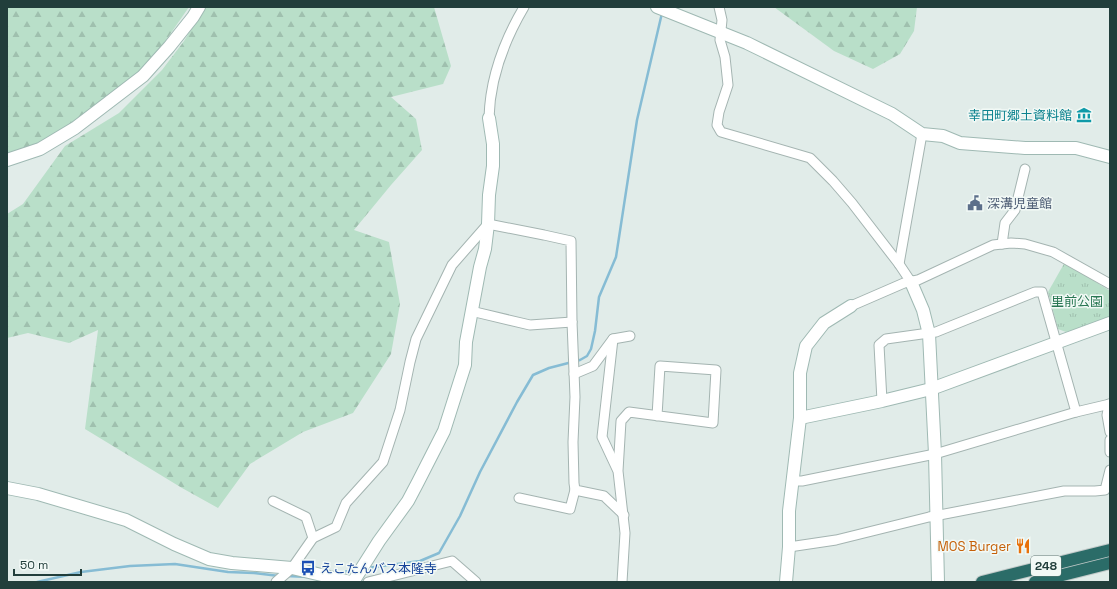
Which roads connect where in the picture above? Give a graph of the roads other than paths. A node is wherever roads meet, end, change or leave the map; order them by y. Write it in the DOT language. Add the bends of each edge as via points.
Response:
graph roads {
  1 [pos="199,7"];
  2 [pos="719,7"];
  3 [pos="522,8"];
  4 [pos="660,8"];
  5 [pos="721,31"];
  6 [pos="489,118"];
  7 [pos="922,134"];
  8 [pos="1110,157"];
  9 [pos="7,160"];
  10 [pos="1026,169"];
  11 [pos="488,224"];
  12 [pos="1002,244"];
  13 [pos="899,264"];
  14 [pos="910,282"];
  15 [pos="1110,284"];
  16 [pos="851,306"];
  17 [pos="471,311"];
  18 [pos="572,322"];
  19 [pos="1110,323"];
  20 [pos="929,334"];
  21 [pos="630,336"];
  22 [pos="613,338"];
  23 [pos="1057,342"];
  24 [pos="574,374"];
  25 [pos="931,389"];
  26 [pos="882,401"];
  27 [pos="1110,404"];
  28 [pos="1076,412"];
  29 [pos="657,416"];
  30 [pos="800,418"];
  31 [pos="1110,432"];
  32 [pos="1110,440"];
  33 [pos="1110,452"];
  34 [pos="935,454"];
  35 [pos="1110,470"];
  36 [pos="618,471"];
  37 [pos="793,481"];
  38 [pos="7,488"];
  39 [pos="575,490"];
  40 [pos="519,498"];
  41 [pos="273,501"];
  42 [pos="624,515"];
  43 [pos="936,516"];
  44 [pos="313,538"];
  45 [pos="789,548"];
  46 [pos="1110,550"];
  47 [pos="1110,563"];
  48 [pos="292,568"];
  49 [pos="354,579"];
  50 [pos="278,580"];
  51 [pos="368,582"];
  52 [pos="476,582"];
  53 [pos="622,582"];
  54 [pos="786,582"];
  55 [pos="938,582"];
  56 [pos="982,582"];
  57 [pos="1035,582"];
  1 -- 9 [label="street" via="143,76 75,128 40,149"];
  2 -- 5 [label="street"];
  3 -- 6 [label="street" via="501,52 491,88"];
  4 -- 5 [label="street"];
  5 -- 7 [label="street" via="892,114"];
  5 -- 13 [label="street" via="720,40 728,85 717,125 721,132 810,158 852,203"];
  6 -- 11 [label="street" via="493,166"];
  7 -- 8 [label="street" via="943,136 960,143 1025,148 1076,148"];
  7 -- 13 [label="street"];
  10 -- 12 [label="street" via="1015,210 1005,223"];
  11 -- 17 [label="street"];
  11 -- 18 [label="street" via="571,242"];
  11 -- 44 [label="street" via="452,265 416,339 400,410 383,462 346,504 336,527"];
  12 -- 14 [label="street" via="993,245"];
  12 -- 15 [label="street" via="1025,244 1053,252"];
  13 -- 14 [label="street"];
  14 -- 16 [label="street"];
  14 -- 20 [label="street" via="923,310"];
  16 -- 30 [label="street" via="824,323 806,346 800,373"];
  17 -- 18 [label="street" via="530,325"];
  17 -- 49 [label="street" via="465,365 444,431 408,501"];
  18 -- 24 [label="street"];
  19 -- 23 [label="street"];
  20 -- 23 [label="street" via="1035,292 1042,292"];
  20 -- 25 [label="street"];
  20 -- 26 [label="street" via="886,339 879,345"];
  21 -- 22 [label="street"];
  22 -- 24 [label="street" via="593,366"];
  22 -- 36 [label="street" via="602,437"];
  23 -- 25 [label="street"];
  23 -- 28 [label="street"];
  24 -- 39 [label="street"];
  25 -- 26 [label="street"];
  25 -- 34 [label="street"];
  26 -- 30 [label="street"];
  27 -- 28 [label="street"];
  27 -- 31 [label="street" via="1107,415"];
  28 -- 34 [label="street"];
  29 -- 29 [label="street" via="713,423 716,370 660,366"];
  29 -- 36 [label="street" via="629,412 621,421"];
  30 -- 37 [label="street"];
  32 -- 33 [label="street"];
  34 -- 37 [label="street"];
  34 -- 43 [label="street"];
  35 -- 43 [label="street" via="1105,490 1064,490"];
  36 -- 42 [label="street"];
  37 -- 45 [label="street"];
  38 -- 48 [label="street" via="38,494 126,520 210,559"];
  39 -- 40 [label="street" via="570,508"];
  39 -- 42 [label="street" via="604,496"];
  41 -- 44 [label="street" via="306,517"];
  42 -- 53 [label="street"];
  43 -- 45 [label="street" via="836,540"];
  43 -- 55 [label="street"];
  44 -- 48 [label="street"];
  45 -- 54 [label="street"];
  46 -- 56 [label="highway, 248"];
  47 -- 57 [label="highway, 248"];
  48 -- 49 [label="street"];
  48 -- 50 [label="street"];
  51 -- 52 [label="street" via="452,561"];
}
